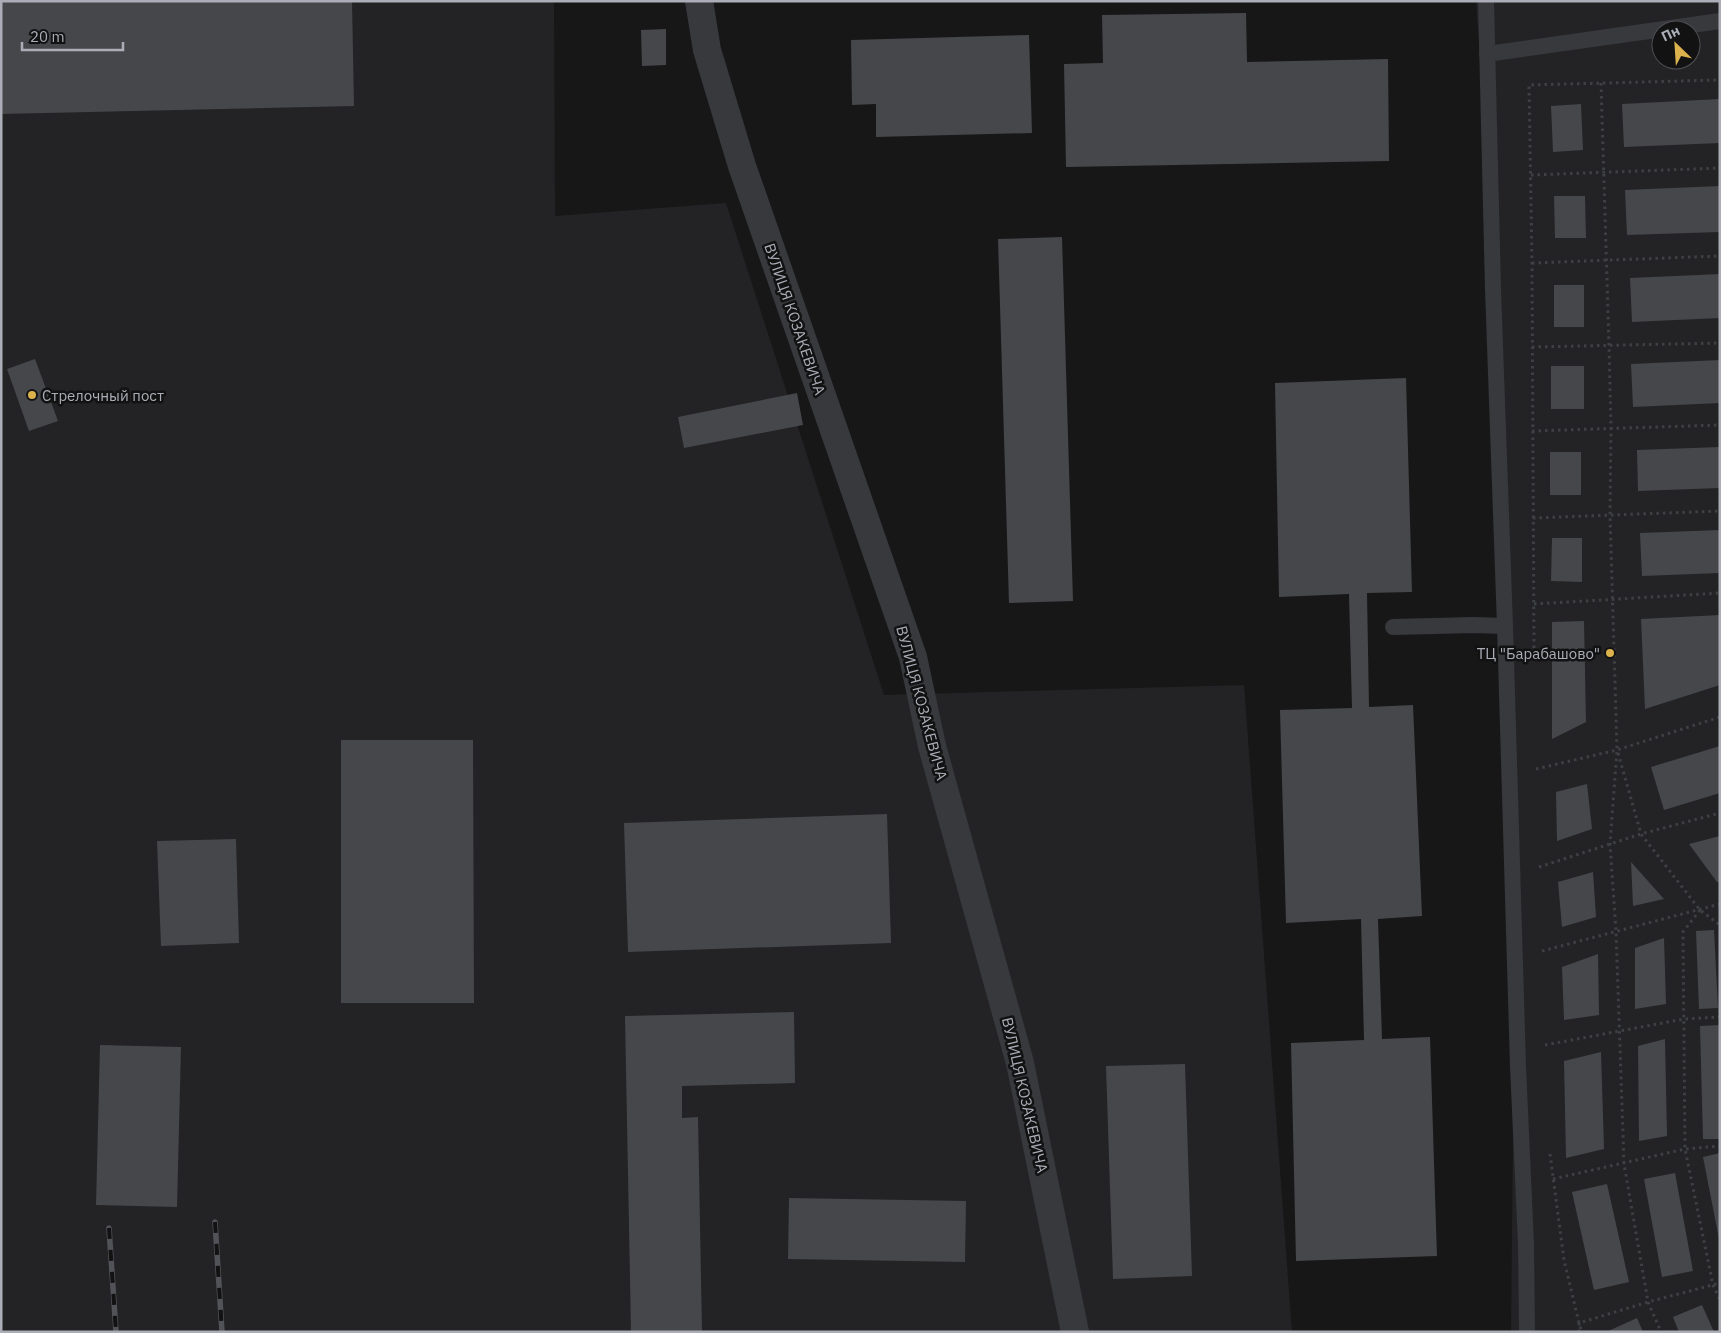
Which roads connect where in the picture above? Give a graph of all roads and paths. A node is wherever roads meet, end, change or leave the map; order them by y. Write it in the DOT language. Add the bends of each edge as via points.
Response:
graph roads {
  1 [pos="699,1"];
  2 [pos="1486,1"];
  3 [pos="1720,21"];
  4 [pos="1487,54"];
  5 [pos="1720,80"];
  6 [pos="1601,83"];
  7 [pos="1720,168"];
  8 [pos="1603,172"];
  9 [pos="1531,175"];
  10 [pos="1720,256"];
  11 [pos="1607,260"];
  12 [pos="1532,263"];
  13 [pos="1720,343"];
  14 [pos="1609,346"];
  15 [pos="1532,347"];
  16 [pos="1720,425"];
  17 [pos="1611,428"];
  18 [pos="1532,431"];
  19 [pos="1720,511"];
  20 [pos="1610,515"];
  21 [pos="1533,518"];
  22 [pos="1720,593"];
  23 [pos="1612,599"];
  24 [pos="1534,604"];
  25 [pos="1505,626"];
  26 [pos="1393,627"];
  27 [pos="1534,650"];
  28 [pos="1720,717"];
  29 [pos="1617,750"];
  30 [pos="1536,760"];
  31 [pos="1720,813"];
  32 [pos="1641,834"];
  33 [pos="1610,844"];
  34 [pos="1539,857"];
  35 [pos="1539,867"];
  36 [pos="1539,876"];
  37 [pos="1720,904"];
  38 [pos="1700,910"];
  39 [pos="1720,925"];
  40 [pos="1616,931"];
  41 [pos="1542,960"];
  42 [pos="1720,1017"];
  43 [pos="1684,1019"];
  44 [pos="1619,1031"];
  45 [pos="1545,1036"];
  46 [pos="1545,1045"];
  47 [pos="1545,1054"];
  48 [pos="1549,1145"];
  49 [pos="1720,1146"];
  50 [pos="1686,1149"];
  51 [pos="1624,1164"];
  52 [pos="1553,1179"];
  53 [pos="1720,1283"];
  54 [pos="1713,1285"];
  55 [pos="1720,1300"];
  56 [pos="1648,1302"];
  57 [pos="1579,1324"];
  58 [pos="1075,1332"];
  59 [pos="1528,1332"];
  60 [pos="1581,1332"];
  61 [pos="1662,1332"];
  1 -- 58 [label="street, ВУЛИЦЯ КОЗАКЕВИЧА" via="707,50 742,166 913,657 932,746 1020,1063"];
  2 -- 4 [label="lane"];
  3 -- 4 [label="lane"];
  4 -- 25 [label="lane"];
  5 -- 6 [label="path"];
  6 -- 8 [label="path"];
  6 -- 9 [label="path" via="1529,85"];
  7 -- 8 [label="path"];
  8 -- 9 [label="path"];
  8 -- 11 [label="path"];
  9 -- 12 [label="path"];
  10 -- 11 [label="path"];
  11 -- 12 [label="path"];
  11 -- 14 [label="path"];
  12 -- 15 [label="path"];
  13 -- 14 [label="path"];
  14 -- 15 [label="path"];
  14 -- 17 [label="path"];
  15 -- 18 [label="path"];
  16 -- 17 [label="path"];
  17 -- 18 [label="path"];
  17 -- 20 [label="path"];
  18 -- 21 [label="path"];
  19 -- 20 [label="path"];
  20 -- 21 [label="path"];
  20 -- 23 [label="path"];
  21 -- 24 [label="path"];
  22 -- 23 [label="path"];
  23 -- 24 [label="path"];
  23 -- 29 [label="path"];
  24 -- 27 [label="path"];
  25 -- 26 [label="lane"];
  25 -- 59 [label="lane"];
  28 -- 29 [label="path"];
  29 -- 30 [label="path" via="1536,769"];
  29 -- 32 [label="path"];
  29 -- 33 [label="path"];
  31 -- 32 [label="path"];
  32 -- 33 [label="path"];
  32 -- 38 [label="path"];
  33 -- 35 [label="path"];
  33 -- 40 [label="path"];
  34 -- 35 [label="path"];
  35 -- 36 [label="path"];
  37 -- 38 [label="path"];
  38 -- 39 [label="path"];
  38 -- 40 [label="path"];
  38 -- 43 [label="path" via="1683,932"];
  40 -- 41 [label="path" via="1542,950"];
  40 -- 44 [label="path"];
  42 -- 43 [label="path"];
  43 -- 44 [label="path"];
  43 -- 50 [label="path"];
  44 -- 46 [label="path"];
  44 -- 51 [label="path"];
  45 -- 46 [label="path"];
  46 -- 47 [label="path"];
  48 -- 52 [label="path"];
  49 -- 50 [label="path"];
  50 -- 51 [label="path"];
  50 -- 54 [label="path"];
  51 -- 52 [label="path"];
  51 -- 56 [label="path"];
  52 -- 57 [label="path" via="1564,1260"];
  53 -- 54 [label="path"];
  54 -- 55 [label="path"];
  54 -- 56 [label="path"];
  56 -- 57 [label="path"];
  56 -- 61 [label="path"];
  57 -- 60 [label="path"];
}
